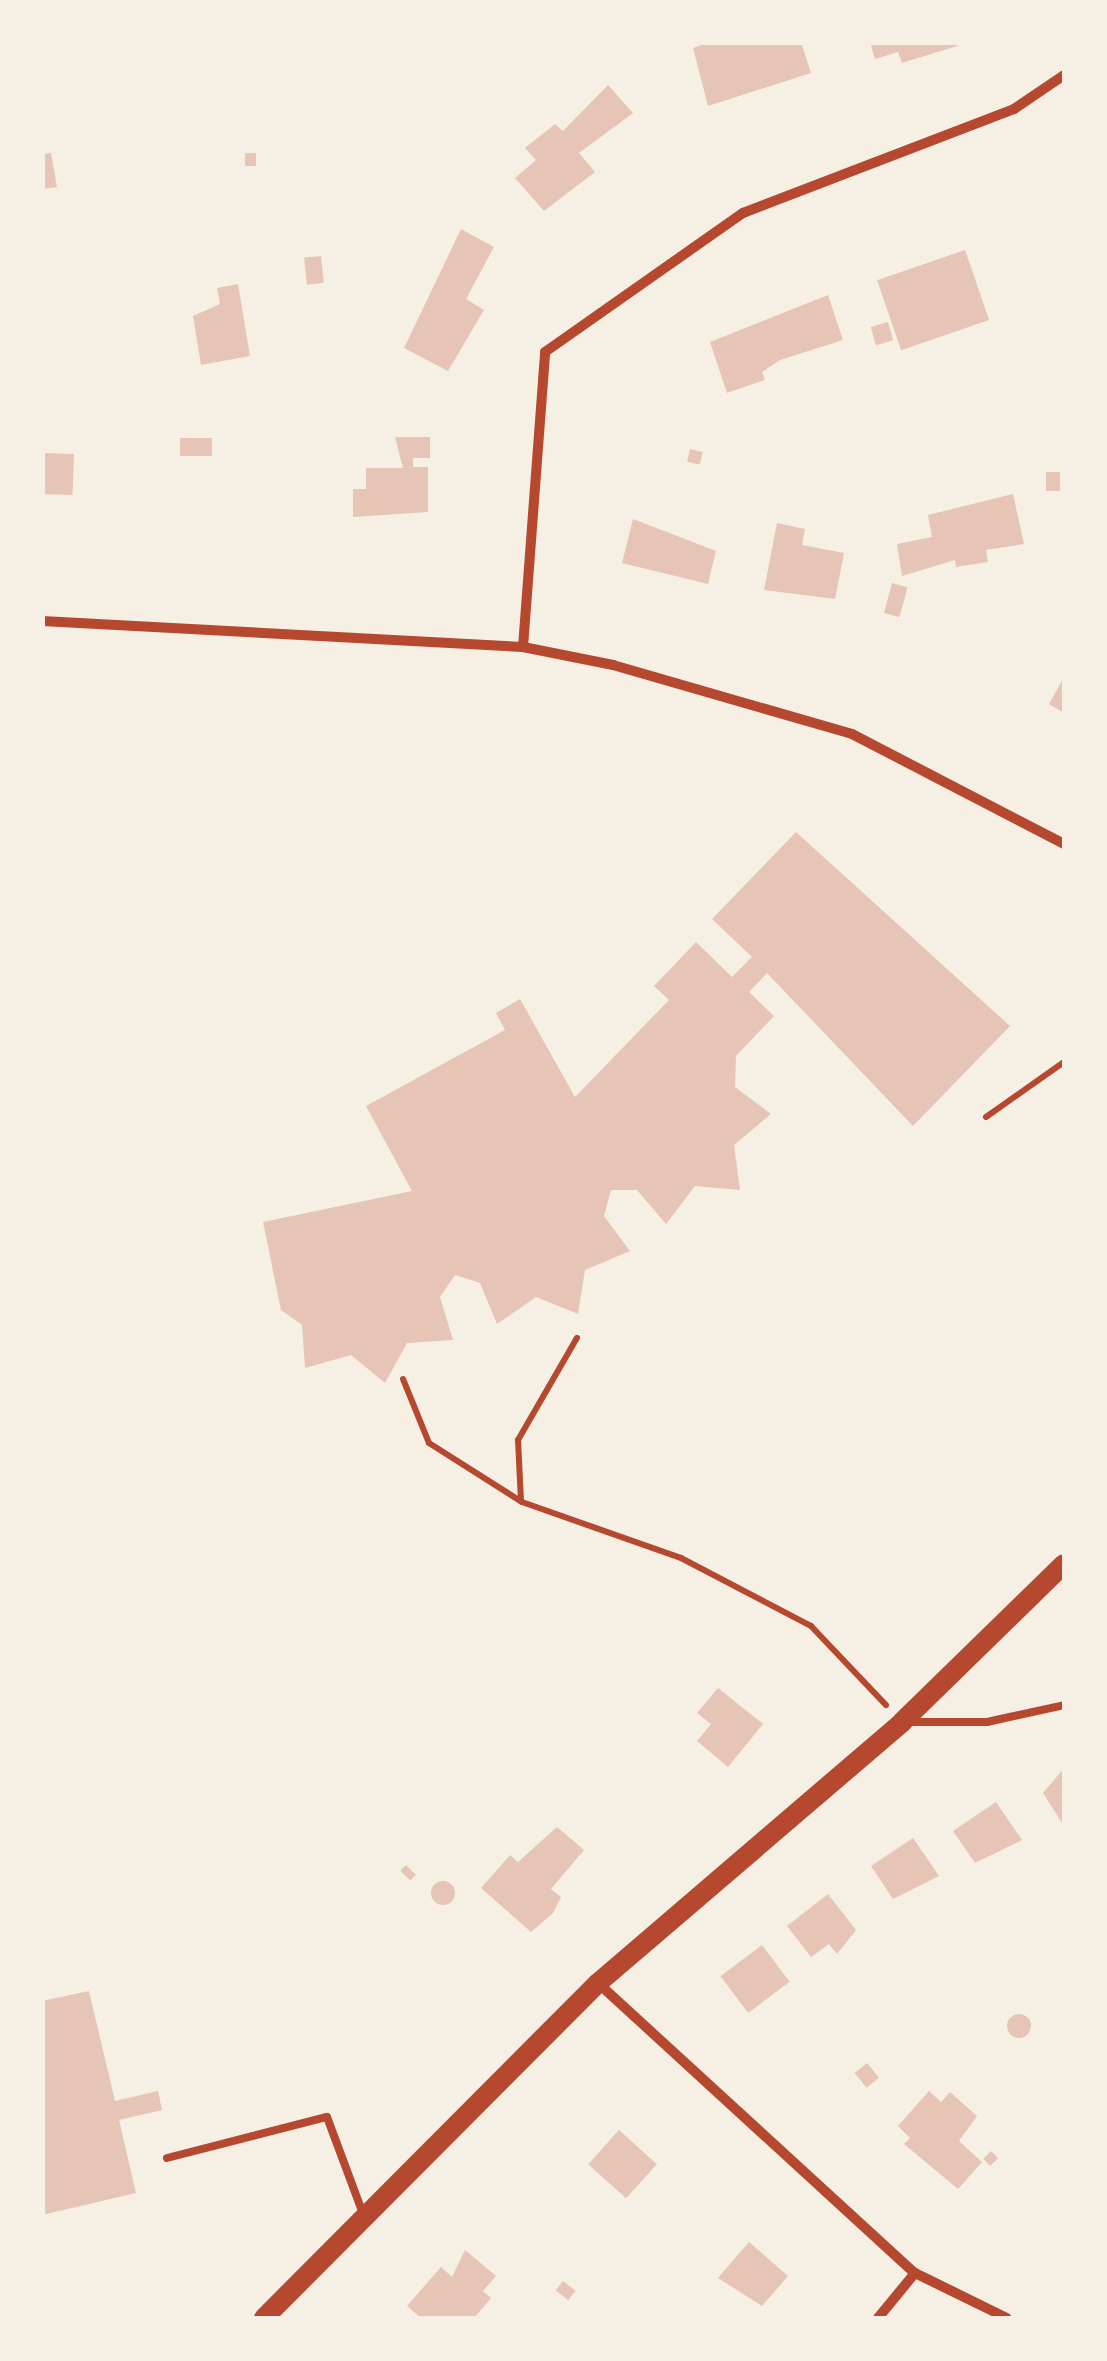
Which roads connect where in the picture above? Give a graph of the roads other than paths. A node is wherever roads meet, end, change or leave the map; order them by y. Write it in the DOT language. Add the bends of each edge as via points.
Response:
graph roads {
  1 [pos="1064,76"];
  2 [pos="42,622"];
  3 [pos="523,647"];
  4 [pos="1064,844"];
  5 [pos="1064,1564"];
  6 [pos="1064,1704"];
  7 [pos="902,1722"];
  8 [pos="598,1984"];
  9 [pos="166,2158"];
  10 [pos="362,2210"];
  11 [pos="915,2273"];
  12 [pos="264,2318"];
  13 [pos="878,2318"];
  14 [pos="1007,2318"];
  1 -- 3 [label="street" via="1014,109 743,214 545,352"];
  2 -- 3 [label="street"];
  3 -- 4 [label="street" via="744,698 852,734"];
  5 -- 7 [label="main road"];
  6 -- 7 [label="lane" via="987,1722"];
  7 -- 8 [label="main road"];
  8 -- 10 [label="main road"];
  8 -- 11 [label="street"];
  9 -- 10 [label="lane" via="327,2117"];
  10 -- 12 [label="main road"];
  11 -- 13 [label="street"];
  11 -- 14 [label="street"];
}
